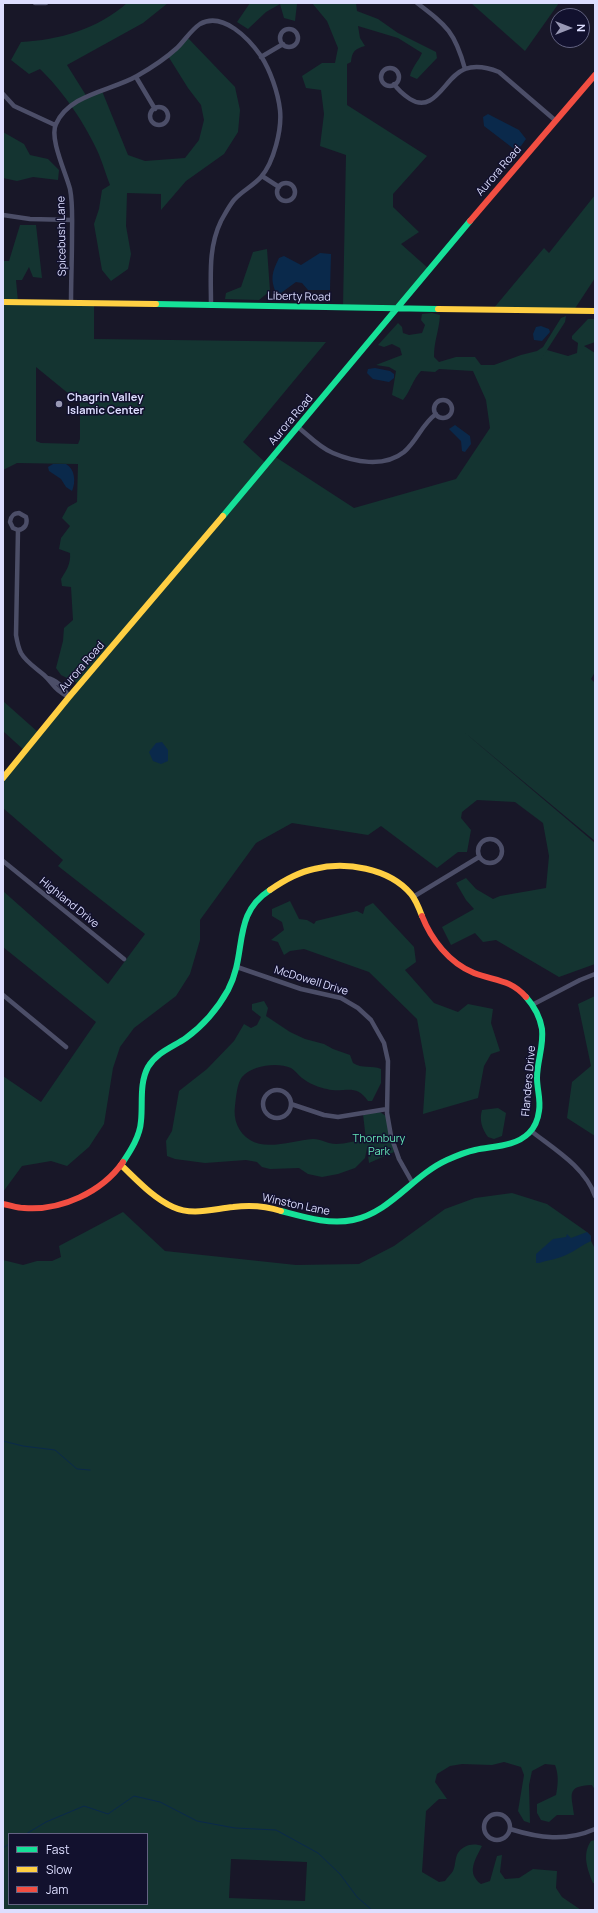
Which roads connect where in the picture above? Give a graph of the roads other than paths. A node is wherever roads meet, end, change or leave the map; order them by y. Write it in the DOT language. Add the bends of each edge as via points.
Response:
graph roads {
  1 [pos="35,3"];
  2 [pos="46,3"];
  3 [pos="417,3"];
  4 [pos="283,44"];
  5 [pos="261,57"];
  6 [pos="465,69"];
  7 [pos="595,75"];
  8 [pos="136,77"];
  9 [pos="394,84"];
  10 [pos="3,94"];
  11 [pos="155,109"];
  12 [pos="556,121"];
  13 [pos="55,126"];
  14 [pos="262,176"];
  15 [pos="279,187"];
  16 [pos="3,215"];
  17 [pos="72,220"];
  18 [pos="3,302"];
  19 [pos="71,303"];
  20 [pos="211,305"];
  21 [pos="397,308"];
  22 [pos="595,311"];
  23 [pos="436,414"];
  24 [pos="298,427"];
  25 [pos="18,530"];
  26 [pos="69,697"];
  27 [pos="3,778"];
  28 [pos="479,857"];
  29 [pos="3,860"];
  30 [pos="413,897"];
  31 [pos="124,959"];
  32 [pos="238,967"];
  33 [pos="595,974"];
  34 [pos="3,995"];
  35 [pos="532,1005"];
  36 [pos="66,1047"];
  37 [pos="291,1104"];
  38 [pos="387,1109"];
  39 [pos="531,1131"];
  40 [pos="121,1164"];
  41 [pos="412,1182"];
  42 [pos="595,1196"];
  43 [pos="3,1204"];
  44 [pos="510,1829"];
  45 [pos="595,1829"];
  1 -- 2 [label="street"];
  3 -- 6 [label="street" via="438,19 455,38"];
  4 -- 5 [label="street"];
  5 -- 8 [label="street" via="231,26 211,21 200,24 162,62"];
  5 -- 14 [label="street" via="272,81 280,109 280,130 276,147"];
  6 -- 9 [label="street" via="451,78 433,99 425,103 412,100"];
  6 -- 12 [label="street" via="489,68 499,72"];
  7 -- 12 [label="street, Aurora Road"];
  8 -- 11 [label="street"];
  8 -- 13 [label="street" via="75,104 62,114"];
  10 -- 13 [label="street" via="14,106"];
  12 -- 21 [label="street, Aurora Road"];
  13 -- 17 [label="street, Spicebush Lane" via="54,139 71,194"];
  14 -- 15 [label="street"];
  14 -- 20 [label="street" via="234,200 214,238 211,252"];
  16 -- 17 [label="street" via="30,219"];
  17 -- 19 [label="street, Spicebush Lane"];
  18 -- 19 [label="street, Liberty Road"];
  19 -- 20 [label="street, Liberty Road"];
  20 -- 21 [label="street, Liberty Road"];
  21 -- 22 [label="street, Liberty Road"];
  21 -- 24 [label="street, Aurora Road"];
  23 -- 24 [label="street" via="427,421 403,453 376,462 332,453"];
  24 -- 26 [label="street, Aurora Road"];
  25 -- 26 [label="street" via="17,640 21,654 47,678 49,683"];
  26 -- 27 [label="street, Aurora Road"];
  28 -- 28 [label="street" via="485,862 496,861 502,851 500,844 489,838 482,842 478,849"];
  28 -- 30 [label="street"];
  29 -- 31 [label="street, Highland Drive"];
  30 -- 32 [label="street, Flanders Drive" via="395,879 378,872 334,866 304,872 263,895 253,904 244,922"];
  30 -- 35 [label="street, Flanders Drive" via="429,932 449,956 475,973 512,985 521,991"];
  32 -- 38 [label="street, McDowell Drive" via="301,989 337,996 363,1012 380,1034 386,1052 389,1070"];
  32 -- 40 [label="street, Flanders Drive" via="227,992 208,1019 189,1036 156,1057 147,1070 142,1084 143,1108 140,1129 131,1150"];
  33 -- 35 [label="street"];
  34 -- 36 [label="street"];
  35 -- 39 [label="street, Flanders Drive" via="539,1019 542,1040 537,1077 539,1109"];
  37 -- 37 [label="street" via="285,1092 277,1090 268,1093 262,1104 265,1113 277,1118 288,1112"];
  37 -- 38 [label="street" via="338,1117"];
  38 -- 41 [label="street, McDowell Drive" via="396,1152"];
  39 -- 41 [label="street, Winston Lane" via="508,1146 473,1150 446,1160"];
  39 -- 42 [label="street" via="581,1172"];
  40 -- 41 [label="street, Winston Lane" via="162,1200 178,1209 204,1213 235,1207 264,1207 327,1222 352,1220 380,1210"];
  40 -- 43 [label="street, Flanders Drive" via="88,1193 64,1204 30,1209"];
  44 -- 44 [label="street" via="506,1818 499,1814 491,1815 484,1825 489,1836 497,1839 505,1837"];
  44 -- 45 [label="street" via="537,1837 554,1838 569,1837"];
}
